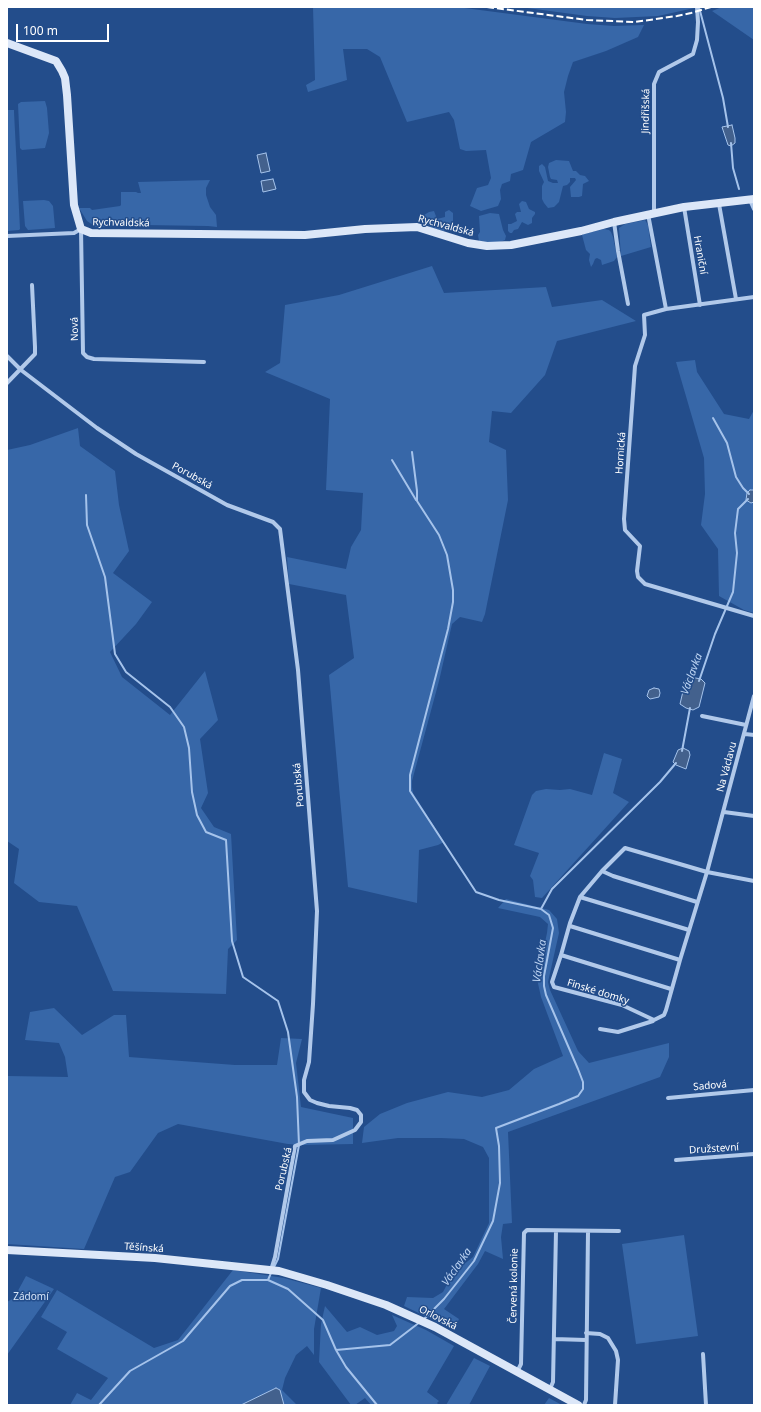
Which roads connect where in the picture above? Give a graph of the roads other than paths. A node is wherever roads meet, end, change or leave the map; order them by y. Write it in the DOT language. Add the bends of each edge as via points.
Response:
graph roads {
  1 [pos="697,7"];
  2 [pos="7,43"];
  3 [pos="752,200"];
  4 [pos="719,204"];
  5 [pos="684,207"];
  6 [pos="754,209"];
  7 [pos="651,214"];
  8 [pos="614,222"];
  9 [pos="81,229"];
  10 [pos="7,236"];
  11 [pos="32,285"];
  12 [pos="754,297"];
  13 [pos="736,299"];
  14 [pos="628,304"];
  15 [pos="700,305"];
  16 [pos="666,310"];
  17 [pos="7,356"];
  18 [pos="204,362"];
  19 [pos="21,370"];
  20 [pos="7,383"];
  21 [pos="754,616"];
  22 [pos="754,696"];
  23 [pos="702,716"];
  24 [pos="746,725"];
  25 [pos="744,734"];
  26 [pos="754,735"];
  27 [pos="724,812"];
  28 [pos="754,816"];
  29 [pos="602,871"];
  30 [pos="707,872"];
  31 [pos="754,881"];
  32 [pos="580,896"];
  33 [pos="697,902"];
  34 [pos="570,926"];
  35 [pos="689,930"];
  36 [pos="561,955"];
  37 [pos="680,960"];
  38 [pos="671,989"];
  39 [pos="654,1020"];
  40 [pos="600,1029"];
  41 [pos="754,1090"];
  42 [pos="668,1098"];
  43 [pos="754,1154"];
  44 [pos="676,1160"];
  45 [pos="556,1231"];
  46 [pos="619,1231"];
  47 [pos="588,1232"];
  48 [pos="7,1250"];
  49 [pos="275,1271"];
  50 [pos="586,1333"];
  51 [pos="554,1339"];
  52 [pos="586,1340"];
  53 [pos="703,1354"];
  54 [pos="517,1372"];
  55 [pos="550,1390"];
  56 [pos="578,1405"];
  57 [pos="584,1405"];
  58 [pos="615,1405"];
  59 [pos="706,1405"];
  1 -- 7 [label="street, Jindřišská" via="697,40 693,54 659,72 654,84"];
  2 -- 9 [label="street, Rychvaldská" via="56,61 66,78 74,205"];
  3 -- 4 [label="street, Rychvaldská"];
  3 -- 6 [label="street"];
  4 -- 5 [label="street, Rychvaldská"];
  4 -- 13 [label="street"];
  5 -- 7 [label="street, Rychvaldská"];
  5 -- 15 [label="street, Hraniční"];
  7 -- 8 [label="street, Rychvaldská"];
  7 -- 16 [label="street, Jindřišská"];
  8 -- 9 [label="street, Rychvaldská" via="511,245 487,246 468,243 417,227 305,234 91,233"];
  8 -- 14 [label="street"];
  9 -- 10 [label="street, Rychvaldská" via="74,233"];
  9 -- 18 [label="street, Nová" via="83,353 94,359"];
  11 -- 19 [label="street" via="35,354"];
  12 -- 13 [label="street, Hornická"];
  13 -- 15 [label="street, Hornická"];
  15 -- 16 [label="street, Hornická"];
  16 -- 21 [label="street, Hornická" via="644,315 645,335 635,366 624,520 625,530 640,546 638,578 645,584"];
  17 -- 19 [label="street, Porubská"];
  19 -- 20 [label="street"];
  19 -- 49 [label="street, Porubská" via="97,428 136,454 227,504 273,522 280,529 298,670 318,911 309,1062 304,1092 317,1104 350,1108 357,1110 362,1116 355,1130 333,1140 307,1141 295,1146 274,1257"];
  22 -- 24 [label="street, Na Václavu"];
  23 -- 24 [label="street"];
  24 -- 25 [label="street, Na Václavu"];
  25 -- 26 [label="street"];
  25 -- 27 [label="street, Na Václavu"];
  27 -- 28 [label="street"];
  27 -- 30 [label="street"];
  29 -- 30 [label="street, Finské domky" via="625,848"];
  29 -- 32 [label="street, Finské domky"];
  29 -- 33 [label="street"];
  30 -- 31 [label="street"];
  30 -- 33 [label="street"];
  32 -- 34 [label="street, Finské domky"];
  32 -- 35 [label="street"];
  33 -- 35 [label="street"];
  34 -- 36 [label="street, Finské domky"];
  34 -- 37 [label="street"];
  35 -- 37 [label="street"];
  36 -- 38 [label="street"];
  36 -- 39 [label="street, Finské domky" via="552,982 554,987 622,1005"];
  37 -- 38 [label="street"];
  38 -- 39 [label="street" via="664,1015"];
  39 -- 40 [label="street" via="618,1032"];
  41 -- 42 [label="street, Sadová"];
  43 -- 44 [label="street, Družstevní"];
  45 -- 47 [label="street, Červená kolonie"];
  45 -- 51 [label="street"];
  45 -- 54 [label="street, Červená kolonie" via="527,1230 524,1233 521,1364"];
  46 -- 47 [label="street, Červená kolonie"];
  47 -- 50 [label="street"];
  48 -- 49 [label="street, Těšínská" via="155,1258"];
  49 -- 54 [label="street, Orlovská" via="386,1305 435,1327"];
  50 -- 52 [label="street"];
  50 -- 58 [label="street" via="600,1334 608,1338 616,1351 618,1360"];
  51 -- 52 [label="street"];
  51 -- 55 [label="street" via="553,1382"];
  52 -- 57 [label="street"];
  53 -- 59 [label="street"];
  54 -- 55 [label="street, Orlovská"];
  55 -- 56 [label="street, Orlovská"];
}
